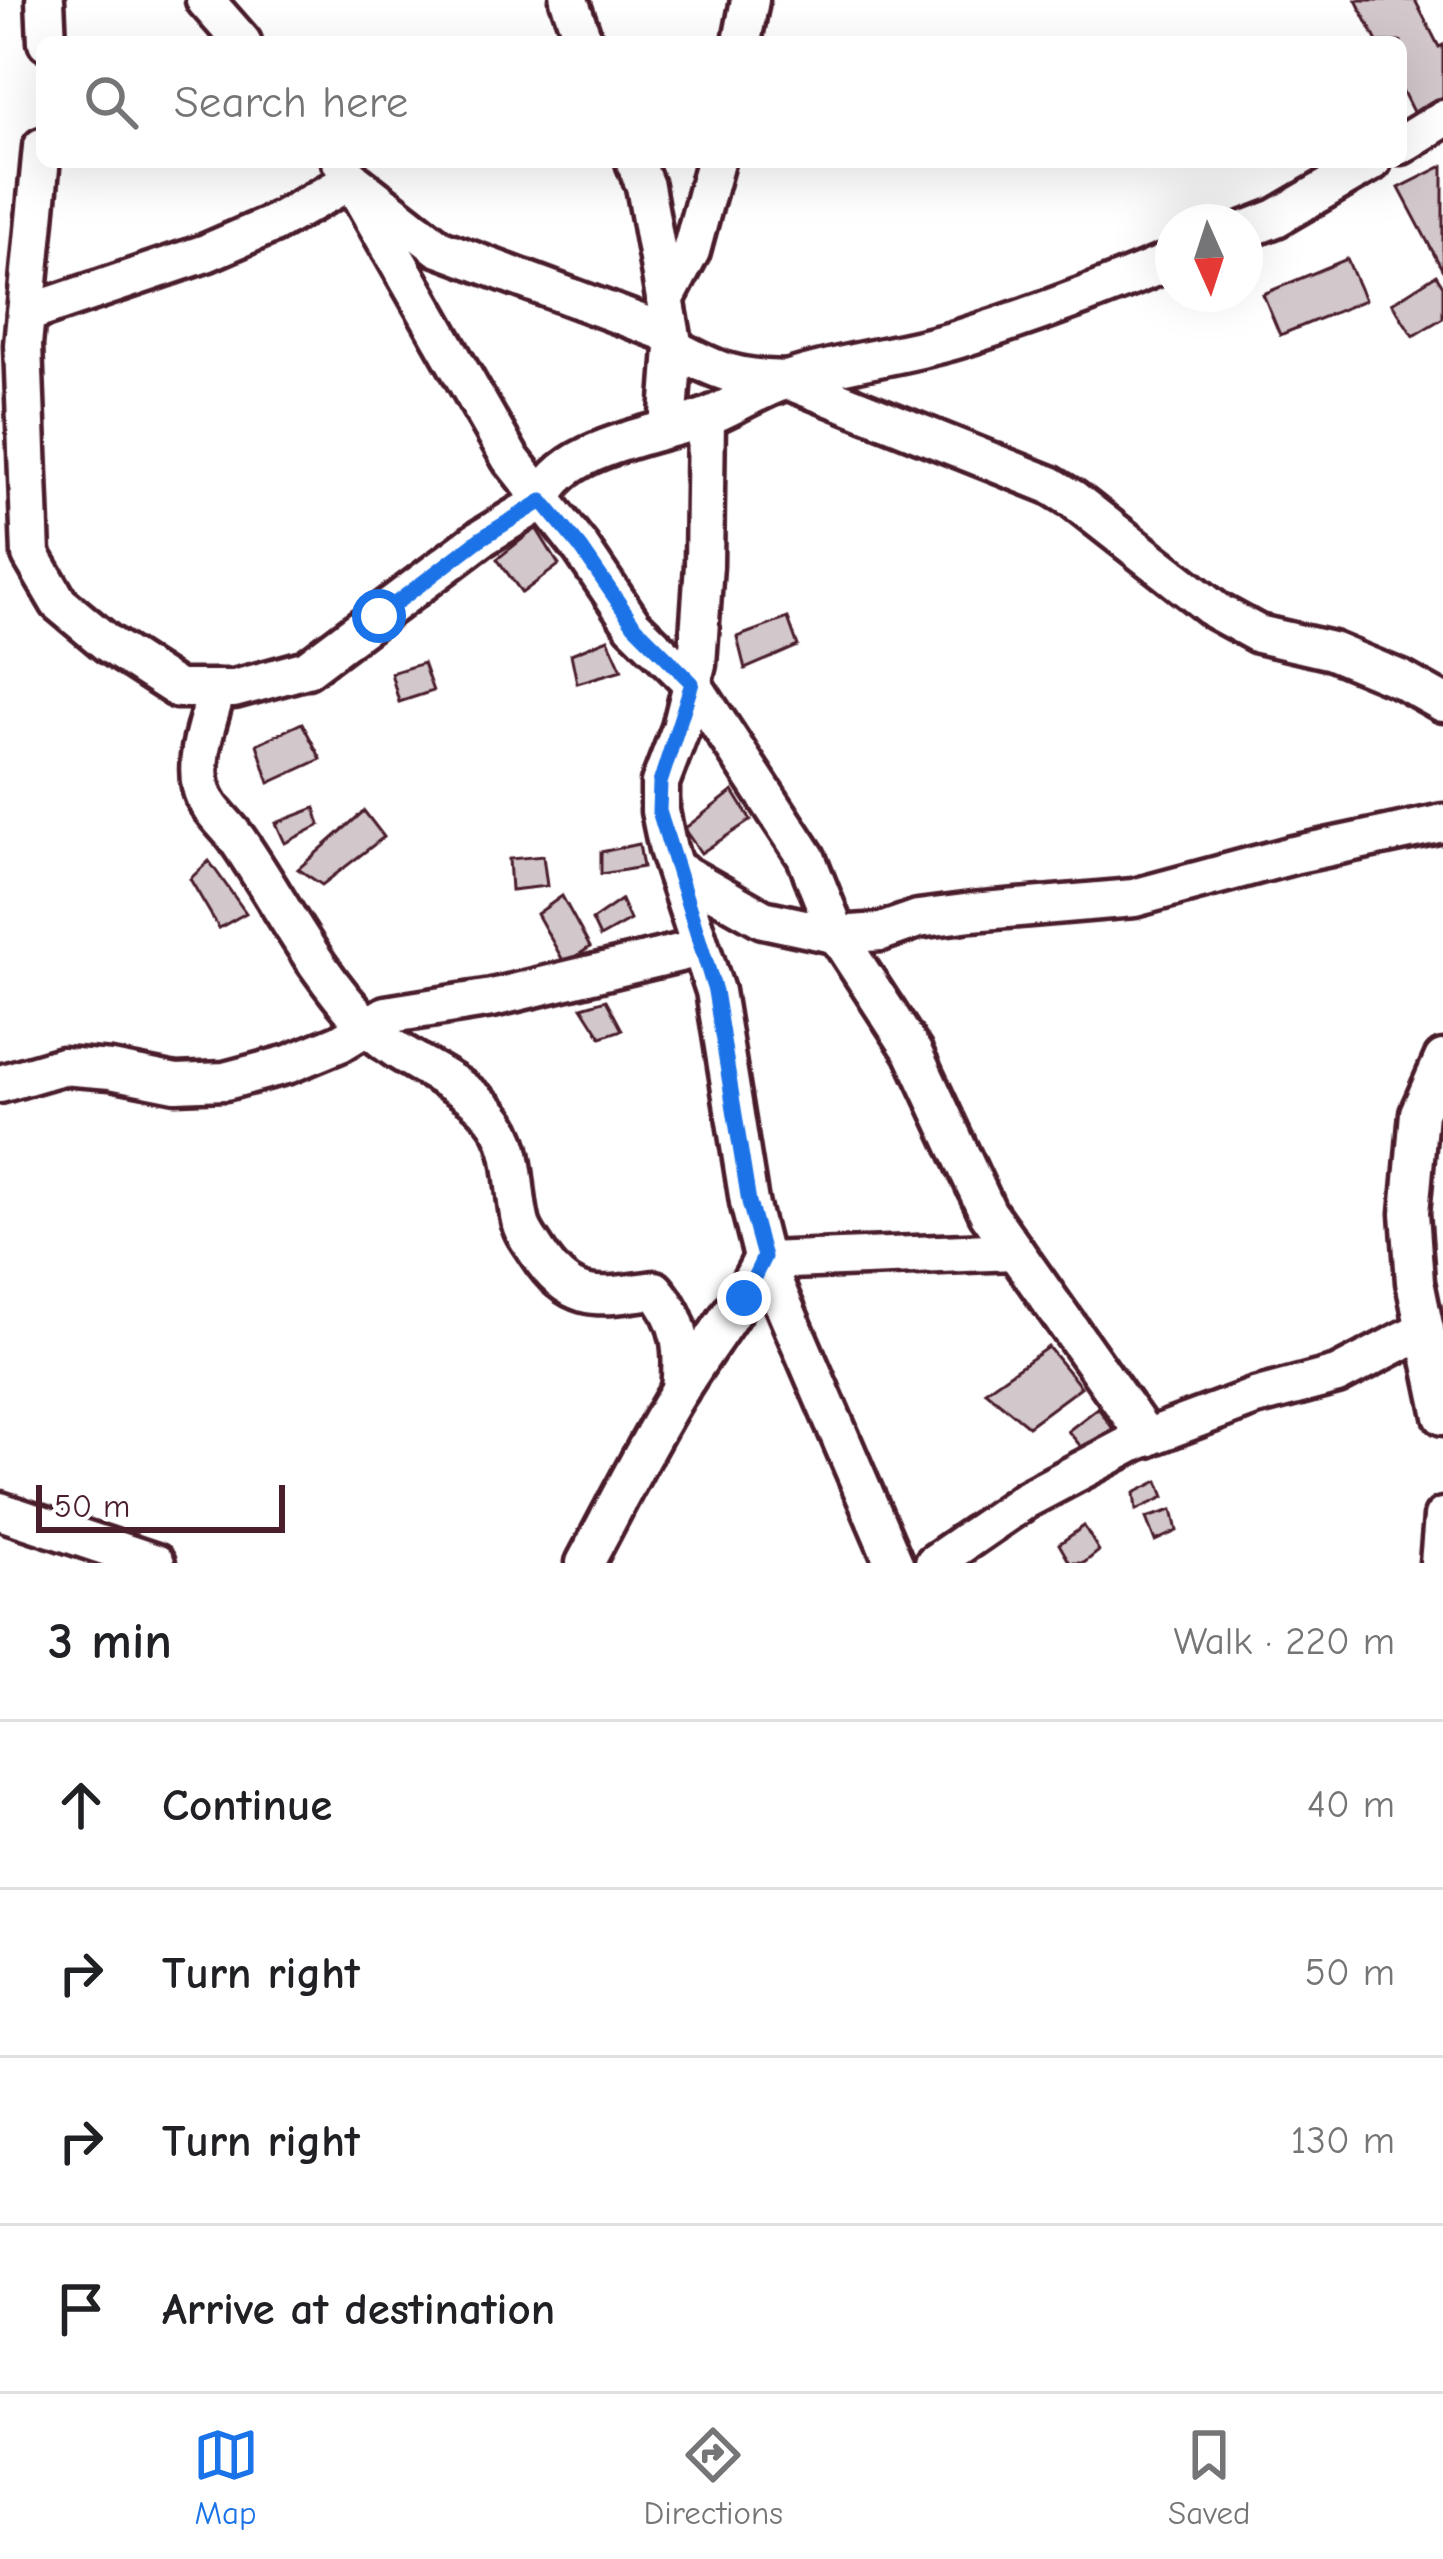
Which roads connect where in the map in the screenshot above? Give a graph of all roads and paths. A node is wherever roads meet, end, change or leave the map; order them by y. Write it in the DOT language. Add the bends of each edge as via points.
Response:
graph roads {
  1 [pos="45,0"];
  2 [pos="205,0"];
  3 [pos="569,0"];
  4 [pos="750,0"];
  5 [pos="47,36"];
  6 [pos="237,36"];
  7 [pos="582,36"];
  8 [pos="743,36"];
  9 [pos="1443,119"];
  10 [pos="1407,141"];
  11 [pos="40,168"];
  12 [pos="638,168"];
  13 [pos="713,168"];
  14 [pos="1362,168"];
  15 [pos="347,171"];
  16 [pos="1263,223"];
  17 [pos="1155,268"];
  18 [pos="26,314"];
  19 [pos="670,328"];
  20 [pos="787,380"];
  21 [pos="706,418"];
  22 [pos="668,428"];
  23 [pos="542,501"];
  24 [pos="692,683"];
  25 [pos="217,689"];
  26 [pos="1443,703"];
  27 [pos="1443,823"];
  28 [pos="674,869"];
  29 [pos="837,935"];
  30 [pos="700,948"];
  31 [pos="368,1028"];
  32 [pos="1443,1059"];
  33 [pos="0,1084"];
  34 [pos="1015,1251"];
  35 [pos="764,1259"];
  36 [pos="1425,1329"];
  37 [pos="680,1390"];
  38 [pos="1443,1416"];
  39 [pos="1147,1438"];
  40 [pos="0,1511"];
  41 [pos="1443,1517"];
  42 [pos="156,1563"];
  43 [pos="585,1563"];
  44 [pos="894,1563"];
  45 [pos="934,1563"];
  46 [pos="1439,1563"];
  1 -- 5 [label="street"];
  2 -- 6 [label="street"];
  3 -- 7 [label="street"];
  4 -- 8 [label="street"];
  9 -- 10 [label="street"];
  11 -- 18 [label="street"];
  12 -- 19 [label="street"];
  13 -- 19 [label="street"];
  14 -- 16 [label="street"];
  15 -- 18 [label="street" via="273,224"];
  15 -- 19 [label="street" via="439,248"];
  15 -- 23 [label="street" via="474,399"];
  17 -- 20 [label="street" via="952,341"];
  18 -- 25 [label="street" via="32,555 59,603 107,644 178,689"];
  19 -- 20 [label="street" via="721,374"];
  19 -- 22 [label="street"];
  20 -- 21 [label="street"];
  20 -- 26 [label="street" via="1050,485 1216,611 1258,634 1332,650"];
  21 -- 22 [label="street"];
  21 -- 24 [label="street"];
  22 -- 23 [label="street" via="578,462 545,488"];
  23 -- 24 [label="street" via="634,625"];
  23 -- 25 [label="street" via="307,669"];
  24 -- 28 [label="street" via="660,783"];
  24 -- 29 [label="street" via="806,857"];
  25 -- 31 [label="street" via="200,764 210,808"];
  27 -- 29 [label="street" via="1134,898 972,912"];
  28 -- 29 [label="street" via="763,920"];
  28 -- 30 [label="street"];
  29 -- 34 [label="street" via="913,1052 988,1213"];
  30 -- 31 [label="street" via="386,1016"];
  30 -- 35 [label="street" via="715,991"];
  31 -- 33 [label="street" via="289,1064 225,1081 176,1083 62,1066"];
  31 -- 37 [label="street" via="475,1097 496,1120 510,1150 520,1226 550,1273 587,1295 655,1290 671,1308 684,1349"];
  32 -- 36 [label="street" via="1419,1113 1410,1213"];
  34 -- 35 [label="street"];
  34 -- 39 [label="street"];
  35 -- 37 [label="street"];
  35 -- 44 [label="street"];
  36 -- 38 [label="street"];
  36 -- 39 [label="street" via="1337,1376"];
  37 -- 43 [label="street"];
  39 -- 45 [label="street" via="1028,1499"];
  40 -- 42 [label="street"];
  41 -- 46 [label="street"];
}
